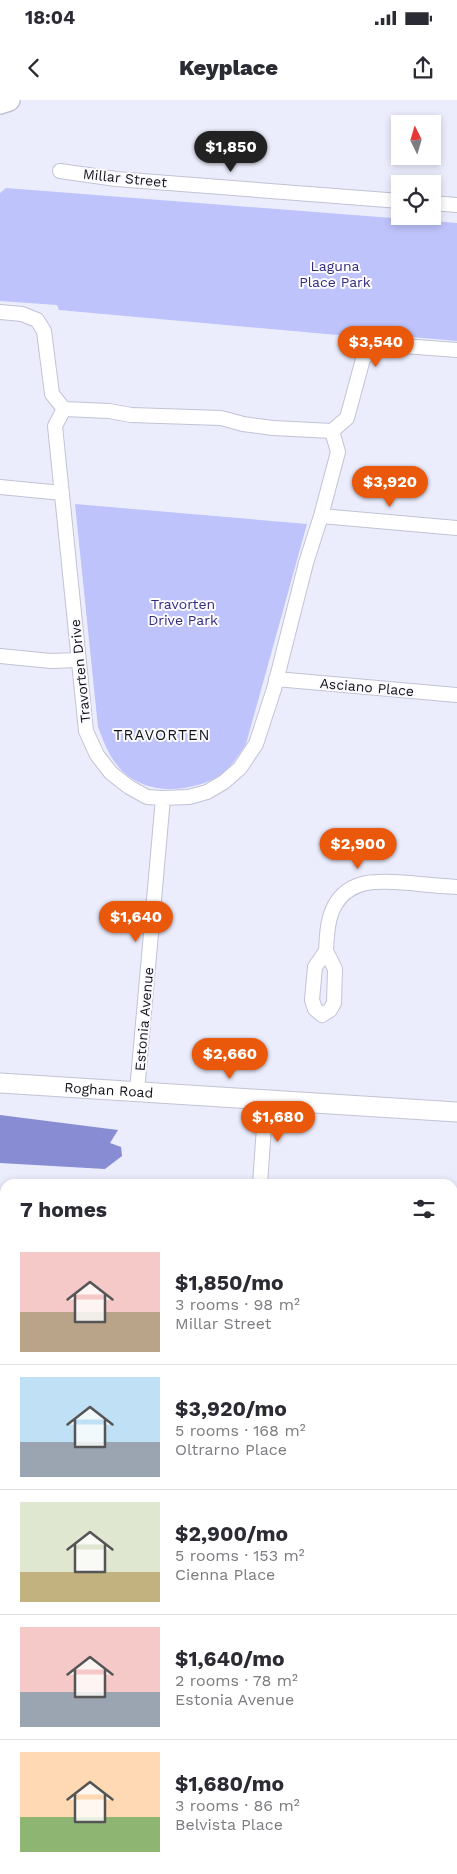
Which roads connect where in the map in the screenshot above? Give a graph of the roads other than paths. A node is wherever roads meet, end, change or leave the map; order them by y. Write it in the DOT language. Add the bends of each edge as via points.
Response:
graph roads {
  1 [pos="9,100"];
  2 [pos="0,103"];
  3 [pos="60,171"];
  4 [pos="391,200"];
  5 [pos="441,204"];
  6 [pos="457,205"];
  7 [pos="0,312"];
  8 [pos="457,350"];
  9 [pos="64,409"];
  10 [pos="332,432"];
  11 [pos="0,487"];
  12 [pos="62,493"];
  13 [pos="321,516"];
  14 [pos="457,528"];
  15 [pos="0,656"];
  16 [pos="78,660"];
  17 [pos="276,679"];
  18 [pos="457,695"];
  19 [pos="163,798"];
  20 [pos="457,887"];
  21 [pos="326,951"];
  22 [pos="0,1083"];
  23 [pos="137,1091"];
  24 [pos="266,1100"];
  25 [pos="457,1112"];
  26 [pos="260,1179"];
  1 -- 2 [label="main road"];
  3 -- 4 [label="street, Millar Street" via="126,180"];
  5 -- 6 [label="street"];
  7 -- 9 [label="street" via="22,314 37,320 44,330 52,394"];
  8 -- 10 [label="street" via="390,345 373,348 363,359 347,418"];
  9 -- 10 [label="street" via="221,418 265,427"];
  9 -- 12 [label="street, Travorten Drive" via="55,426"];
  10 -- 13 [label="street, Travorten Drive" via="338,452"];
  11 -- 12 [label="street"];
  12 -- 16 [label="street, Travorten Drive"];
  13 -- 14 [label="street"];
  13 -- 17 [label="street, Travorten Drive"];
  15 -- 16 [label="street"];
  16 -- 19 [label="street, Travorten Drive" via="86,731 96,755 129,787 147,797"];
  17 -- 18 [label="street, Asciano Place"];
  17 -- 19 [label="street, Travorten Drive" via="256,744 240,768 207,792 189,797"];
  19 -- 23 [label="street, Estonia Avenue"];
  20 -- 21 [label="street" via="378,880 358,885 344,893 334,906 328,922"];
  22 -- 23 [label="street, Roghan Road"];
  23 -- 24 [label="street, Roghan Road"];
  24 -- 25 [label="street, Roghan Road"];
  24 -- 26 [label="street"];
}
